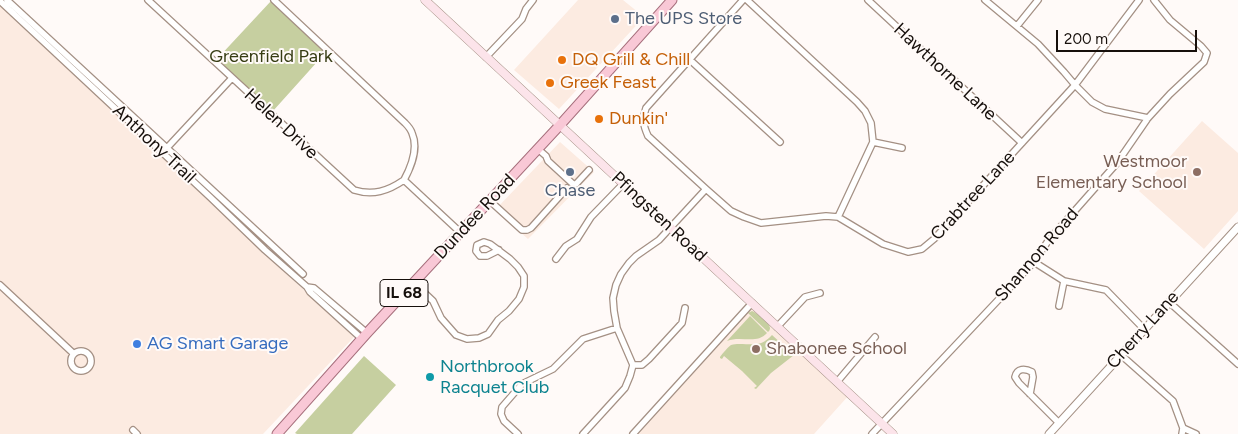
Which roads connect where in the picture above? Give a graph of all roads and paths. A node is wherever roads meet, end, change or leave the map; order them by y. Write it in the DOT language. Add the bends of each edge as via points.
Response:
graph roads {
  1 [pos="7,0"];
  2 [pos="148,0"];
  3 [pos="274,0"];
  4 [pos="533,0"];
  5 [pos="672,0"];
  6 [pos="745,0"];
  7 [pos="868,0"];
  8 [pos="984,0"];
  9 [pos="1038,0"];
  10 [pos="1139,0"];
  11 [pos="1154,0"];
  12 [pos="0,1"];
  13 [pos="430,2"];
  14 [pos="1017,26"];
  15 [pos="486,57"];
  16 [pos="689,59"];
  17 [pos="232,78"];
  18 [pos="1075,85"];
  19 [pos="1148,118"];
  20 [pos="560,125"];
  21 [pos="780,142"];
  22 [pos="873,142"];
  23 [pos="1022,143"];
  24 [pos="902,148"];
  25 [pos="538,149"];
  26 [pos="165,150"];
  27 [pos="589,170"];
  28 [pos="404,180"];
  29 [pos="623,184"];
  30 [pos="567,188"];
  31 [pos="706,189"];
  32 [pos="490,200"];
  33 [pos="838,217"];
  34 [pos="670,228"];
  35 [pos="1238,228"];
  36 [pos="460,232"];
  37 [pos="271,244"];
  38 [pos="265,250"];
  39 [pos="499,250"];
  40 [pos="556,259"];
  41 [pos="1034,262"];
  42 [pos="303,274"];
  43 [pos="1064,281"];
  44 [pos="414,283"];
  45 [pos="0,285"];
  46 [pos="820,293"];
  47 [pos="1170,302"];
  48 [pos="752,304"];
  49 [pos="1059,306"];
  50 [pos="685,308"];
  51 [pos="777,327"];
  52 [pos="617,328"];
  53 [pos="1144,329"];
  54 [pos="365,336"];
  55 [pos="875,337"];
  56 [pos="74,354"];
  57 [pos="1121,355"];
  58 [pos="1238,364"];
  59 [pos="633,365"];
  60 [pos="837,382"];
  61 [pos="1030,394"];
  62 [pos="1059,423"];
  63 [pos="882,424"];
  64 [pos="1183,431"];
  65 [pos="277,434"];
  66 [pos="518,434"];
  67 [pos="583,434"];
  68 [pos="633,434"];
  69 [pos="872,434"];
  70 [pos="893,434"];
  71 [pos="1050,434"];
  72 [pos="1196,434"];
  1 -- 26 [label="street, Anthony Trail"];
  2 -- 17 [label="street, Helen Drive"];
  3 -- 28 [label="street" via="413,134 412,165"];
  4 -- 15 [label="street" via="522,19"];
  5 -- 20 [label="main road, Dundee Road / IL 68"];
  6 -- 16 [label="street"];
  6 -- 22 [label="street" via="857,102 871,123"];
  7 -- 23 [label="street, Hawthorne Lane"];
  8 -- 14 [label="street"];
  9 -- 14 [label="street"];
  10 -- 18 [label="street, Crabtree Lane"];
  11 -- 19 [label="street, Shannon Road" via="1170,20 1207,54 1204,62"];
  12 -- 26 [label="street, Anthony Trail"];
  13 -- 15 [label="main road, Pfingsten Road"];
  14 -- 18 [label="street"];
  15 -- 20 [label="main road, Pfingsten Road"];
  16 -- 21 [label="street"];
  16 -- 31 [label="street" via="646,108 644,126 648,136"];
  17 -- 26 [label="street"];
  17 -- 28 [label="street, Helen Drive" via="354,190 376,192"];
  18 -- 19 [label="street" via="1105,110"];
  18 -- 23 [label="street, Crabtree Lane"];
  19 -- 41 [label="street, Shannon Road" via="1117,163 1048,241"];
  20 -- 25 [label="main road, Dundee Road / IL 68"];
  20 -- 29 [label="main road, Pfingsten Road"];
  22 -- 24 [label="street"];
  22 -- 33 [label="street"];
  23 -- 33 [label="street, Crabtree Lane" via="922,248 908,252 883,244"];
  25 -- 27 [label="street" via="573,184"];
  25 -- 32 [label="main road, Dundee Road / IL 68"];
  26 -- 37 [label="street, Anthony Trail"];
  26 -- 38 [label="street, Anthony Trail"];
  28 -- 36 [label="street"];
  29 -- 34 [label="main road, Pfingsten Road"];
  29 -- 40 [label="street"];
  30 -- 32 [label="street" via="527,230 522,230"];
  31 -- 33 [label="street" via="731,210 761,223"];
  31 -- 34 [label="street"];
  32 -- 36 [label="main road, Dundee Road / IL 68"];
  34 -- 48 [label="main road, Pfingsten Road"];
  34 -- 52 [label="street" via="636,256 621,274 614,298"];
  35 -- 47 [label="street, Cherry Lane"];
  36 -- 44 [label="main road, Dundee Road / IL 68"];
  37 -- 38 [label="street"];
  37 -- 42 [label="street, Anthony Trail"];
  38 -- 54 [label="street, Anthony Trail" via="310,292"];
  39 -- 44 [label="street" via="518,267 524,276 524,287 519,300 488,334 479,338 467,339 456,335 440,318 433,301"];
  41 -- 43 [label="street"];
  41 -- 63 [label="street, Shannon Road"];
  43 -- 49 [label="street"];
  43 -- 53 [label="street" via="1106,290"];
  44 -- 54 [label="main road, Dundee Road / IL 68"];
  45 -- 56 [label="street"];
  46 -- 51 [label="street" via="805,297"];
  47 -- 53 [label="street, Cherry Lane"];
  47 -- 58 [label="street"];
  48 -- 51 [label="main road, Pfingsten Road"];
  48 -- 68 [label="street"];
  50 -- 59 [label="street" via="682,323 650,360 642,365"];
  51 -- 60 [label="main road, Pfingsten Road"];
  52 -- 59 [label="street"];
  52 -- 66 [label="street" via="583,339 553,369 522,384 502,407 501,414"];
  53 -- 57 [label="street, Cherry Lane"];
  54 -- 65 [label="main road, Dundee Road / IL 68"];
  55 -- 60 [label="street"];
  57 -- 62 [label="street, Cherry Lane"];
  57 -- 64 [label="street" via="1173,402"];
  59 -- 67 [label="street" via="625,388"];
  60 -- 63 [label="main road, Pfingsten Road"];
  61 -- 62 [label="street"];
  62 -- 71 [label="street, Cherry Lane"];
  63 -- 69 [label="street, Shannon Road"];
  63 -- 70 [label="main road, Pfingsten Road"];
  64 -- 72 [label="street"];
}
